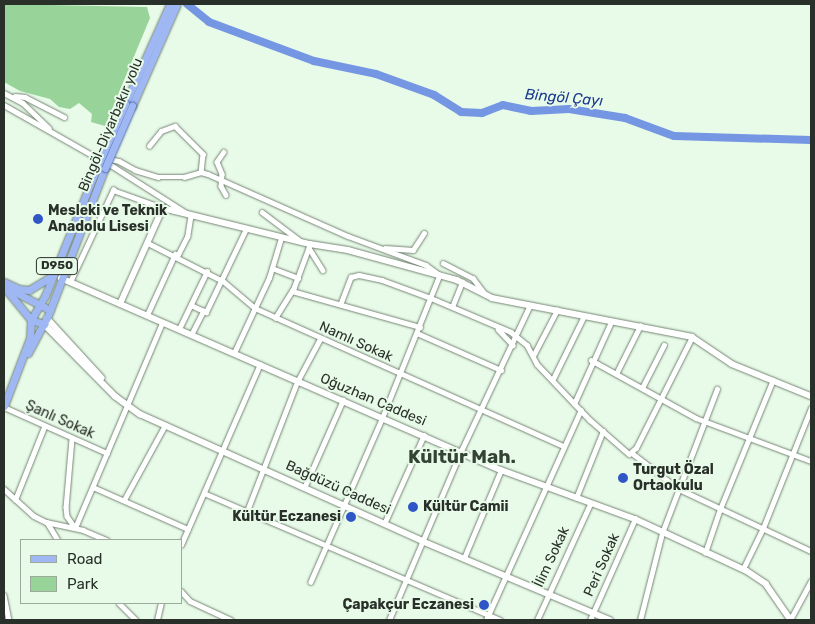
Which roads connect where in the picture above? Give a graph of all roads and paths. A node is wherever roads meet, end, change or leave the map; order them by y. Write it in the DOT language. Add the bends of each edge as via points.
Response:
graph roads {
  1 [pos="170,4"];
  2 [pos="177,4"];
  3 [pos="169,15"];
  4 [pos="4,92"];
  5 [pos="14,96"];
  6 [pos="4,105"];
  7 [pos="64,117"];
  8 [pos="53,132"];
  9 [pos="148,146"];
  10 [pos="224,152"];
  11 [pos="91,155"];
  12 [pos="101,167"];
  13 [pos="201,172"];
  14 [pos="220,180"];
  15 [pos="226,195"];
  16 [pos="163,208"];
  17 [pos="262,212"];
  18 [pos="191,216"];
  19 [pos="246,229"];
  20 [pos="424,233"];
  21 [pos="281,238"];
  22 [pos="302,242"];
  23 [pos="148,243"];
  24 [pos="310,246"];
  25 [pos="374,246"];
  26 [pos="177,255"];
  27 [pos="443,262"];
  28 [pos="272,268"];
  29 [pos="323,270"];
  30 [pos="207,271"];
  31 [pos="54,274"];
  32 [pos="440,275"];
  33 [pos="61,278"];
  34 [pos="298,278"];
  35 [pos="222,280"];
  36 [pos="4,282"];
  37 [pos="70,282"];
  38 [pos="462,282"];
  39 [pos="4,287"];
  40 [pos="292,292"];
  41 [pos="486,295"];
  42 [pos="431,298"];
  43 [pos="39,304"];
  44 [pos="120,304"];
  45 [pos="340,304"];
  46 [pos="191,305"];
  47 [pos="530,305"];
  48 [pos="452,307"];
  49 [pos="255,308"];
  50 [pos="50,310"];
  51 [pos="557,310"];
  52 [pos="203,311"];
  53 [pos="147,315"];
  54 [pos="584,316"];
  55 [pos="275,318"];
  56 [pos="31,320"];
  57 [pos="46,321"];
  58 [pos="611,322"];
  59 [pos="162,323"];
  60 [pos="640,326"];
  61 [pos="420,327"];
  62 [pos="497,328"];
  63 [pos="179,329"];
  64 [pos="417,333"];
  65 [pos="191,335"];
  66 [pos="517,336"];
  67 [pos="692,337"];
  68 [pos="320,339"];
  69 [pos="513,345"];
  70 [pos="664,345"];
  71 [pos="234,353"];
  72 [pos="533,356"];
  73 [pos="591,360"];
  74 [pos="260,364"];
  75 [pos="21,366"];
  76 [pos="501,370"];
  77 [pos="401,374"];
  78 [pos="616,374"];
  79 [pos="553,379"];
  80 [pos="773,380"];
  81 [pos="297,382"];
  82 [pos="642,388"];
  83 [pos="717,389"];
  84 [pos="811,396"];
  85 [pos="662,399"];
  86 [pos="343,400"];
  87 [pos="574,404"];
  88 [pos="128,405"];
  89 [pos="4,406"];
  90 [pos="811,408"];
  91 [pos="480,410"];
  92 [pos="581,410"];
  93 [pos="383,417"];
  94 [pos="706,422"];
  95 [pos="165,425"];
  96 [pos="44,427"];
  97 [pos="603,431"];
  98 [pos="424,435"];
  99 [pos="750,438"];
  100 [pos="72,439"];
  101 [pos="564,446"];
  102 [pos="223,450"];
  103 [pos="460,451"];
  104 [pos="632,453"];
  105 [pos="108,454"];
  106 [pos="793,454"];
  107 [pos="811,460"];
  108 [pos="264,469"];
  109 [pos="501,470"];
  110 [pos="304,486"];
  111 [pos="546,486"];
  112 [pos="93,487"];
  113 [pos="4,489"];
  114 [pos="678,489"];
  115 [pos="204,493"];
  116 [pos="576,498"];
  117 [pos="16,500"];
  118 [pos="124,500"];
  119 [pos="345,504"];
  120 [pos="590,504"];
  121 [pos="720,508"];
  122 [pos="247,511"];
  123 [pos="67,516"];
  124 [pos="81,516"];
  125 [pos="635,519"];
  126 [pos="46,522"];
  127 [pos="386,522"];
  128 [pos="75,528"];
  129 [pos="763,528"];
  130 [pos="188,529"];
  131 [pos="662,534"];
  132 [pos="57,539"];
  133 [pos="104,539"];
  134 [pos="422,541"];
  135 [pos="182,543"];
  136 [pos="327,545"];
  137 [pos="811,551"];
  138 [pos="705,553"];
  139 [pos="464,558"];
  140 [pos="743,569"];
  141 [pos="506,576"];
  142 [pos="408,581"];
  143 [pos="811,581"];
  144 [pos="311,582"];
  145 [pos="182,592"];
  146 [pos="546,595"];
  147 [pos="4,596"];
  148 [pos="120,604"];
  149 [pos="161,604"];
  150 [pos="593,613"];
  151 [pos="488,615"];
  152 [pos="9,620"];
  153 [pos="136,620"];
  154 [pos="157,620"];
  155 [pos="231,620"];
  156 [pos="389,620"];
  157 [pos="486,620"];
  158 [pos="500,620"];
  159 [pos="537,620"];
  160 [pos="590,620"];
  161 [pos="610,620"];
  162 [pos="640,620"];
  163 [pos="790,620"];
  1 -- 3 [label="main road, Bingöl-Diyarbakır yolu / D950"];
  2 -- 3 [label="main road, Bingöl-Diyarbakır yolu / D950"];
  3 -- 12 [label="main road, Bingöl-Diyarbakır yolu / D950, bridge"];
  4 -- 5 [label="street"];
  5 -- 7 [label="street" via="25,97"];
  5 -- 8 [label="street"];
  6 -- 8 [label="street"];
  8 -- 11 [label="street"];
  9 -- 13 [label="street" via="161,131 175,126 203,154"];
  10 -- 14 [label="street" via="217,162 222,174"];
  11 -- 13 [label="street" via="119,161 158,177 184,177"];
  11 -- 18 [label="street" via="182,207"];
  12 -- 31 [label="main road, Bingöl-Diyarbakır yolu / D950"];
  12 -- 33 [label="main road, Bingöl-Diyarbakır yolu / D950"];
  13 -- 14 [label="street"];
  14 -- 15 [label="street"];
  14 -- 25 [label="street"];
  16 -- 18 [label="street"];
  16 -- 23 [label="street"];
  16 -- 37 [label="street" via="113,190"];
  17 -- 22 [label="street"];
  18 -- 19 [label="street"];
  18 -- 26 [label="street" via="188,236"];
  19 -- 21 [label="street"];
  19 -- 35 [label="street"];
  20 -- 25 [label="street" via="413,250 406,252"];
  21 -- 22 [label="street"];
  21 -- 28 [label="street"];
  22 -- 24 [label="street"];
  23 -- 26 [label="street, Namlı Sokak"];
  23 -- 44 [label="street"];
  24 -- 29 [label="street"];
  24 -- 32 [label="street" via="348,250"];
  24 -- 34 [label="street"];
  25 -- 32 [label="street" via="426,265"];
  26 -- 30 [label="street, Namlı Sokak"];
  26 -- 53 [label="street"];
  27 -- 41 [label="street" via="473,278"];
  28 -- 34 [label="street"];
  28 -- 49 [label="street"];
  30 -- 35 [label="street, Namlı Sokak"];
  30 -- 46 [label="street"];
  31 -- 36 [label="main road" via="29,290"];
  31 -- 43 [label="main road, Bingöl-Diyarbakır yolu / D950"];
  32 -- 38 [label="street"];
  32 -- 42 [label="street"];
  33 -- 37 [label="street, Oğuzhan Caddesi"];
  33 -- 50 [label="main road, Bingöl-Diyarbakır yolu / D950"];
  34 -- 40 [label="street"];
  35 -- 49 [label="street, Namlı Sokak"];
  35 -- 52 [label="street" via="206,312"];
  36 -- 43 [label="main road" via="16,294"];
  37 -- 44 [label="street, Oğuzhan Caddesi"];
  38 -- 41 [label="street"];
  38 -- 48 [label="street"];
  39 -- 56 [label="main road"];
  40 -- 45 [label="street"];
  40 -- 55 [label="street"];
  41 -- 47 [label="street"];
  42 -- 45 [label="street" via="382,280 354,274"];
  42 -- 48 [label="street"];
  42 -- 61 [label="street"];
  43 -- 50 [label="main road"];
  43 -- 56 [label="main road, Bingöl-Diyarbakır yolu / D950"];
  44 -- 53 [label="street, Oğuzhan Caddesi"];
  45 -- 61 [label="street"];
  46 -- 52 [label="street"];
  46 -- 63 [label="street"];
  47 -- 51 [label="street"];
  47 -- 66 [label="street"];
  48 -- 62 [label="street"];
  49 -- 55 [label="street, Namlı Sokak"];
  49 -- 71 [label="street"];
  50 -- 57 [label="main road, Bingöl-Diyarbakır yolu / D950"];
  51 -- 54 [label="street"];
  51 -- 72 [label="street"];
  52 -- 65 [label="street"];
  53 -- 59 [label="street, Oğuzhan Caddesi"];
  54 -- 58 [label="street"];
  54 -- 79 [label="street"];
  55 -- 68 [label="street, Namlı Sokak"];
  56 -- 57 [label="main road"];
  56 -- 75 [label="main road, Bingöl-Diyarbakır yolu / D950" via="30,338"];
  57 -- 75 [label="main road, Bingöl-Diyarbakır yolu / D950"];
  57 -- 88 [label="street, Bağdüzü Caddesi" via="115,396"];
  58 -- 60 [label="street"];
  58 -- 73 [label="street"];
  59 -- 63 [label="street, Oğuzhan Caddesi"];
  59 -- 88 [label="street"];
  60 -- 67 [label="street"];
  60 -- 78 [label="street"];
  61 -- 64 [label="street"];
  62 -- 66 [label="street"];
  62 -- 69 [label="street"];
  63 -- 65 [label="street, Oğuzhan Caddesi"];
  64 -- 76 [label="street"];
  64 -- 77 [label="street"];
  65 -- 71 [label="street, Oğuzhan Caddesi"];
  66 -- 69 [label="street"];
  66 -- 72 [label="street"];
  67 -- 80 [label="street" via="732,364"];
  67 -- 85 [label="street"];
  68 -- 77 [label="street, Namlı Sokak"];
  68 -- 81 [label="street"];
  69 -- 76 [label="street"];
  70 -- 82 [label="street"];
  71 -- 74 [label="street, Oğuzhan Caddesi"];
  72 -- 79 [label="street"];
  73 -- 78 [label="street"];
  73 -- 87 [label="street"];
  74 -- 81 [label="street, Oğuzhan Caddesi"];
  74 -- 102 [label="street"];
  75 -- 89 [label="main road, Bingöl-Diyarbakır yolu / D950"];
  76 -- 91 [label="street"];
  77 -- 91 [label="street, Namlı Sokak"];
  77 -- 93 [label="street"];
  78 -- 82 [label="street"];
  79 -- 87 [label="street"];
  80 -- 84 [label="street"];
  80 -- 99 [label="street"];
  81 -- 86 [label="street, Oğuzhan Caddesi"];
  81 -- 108 [label="street"];
  82 -- 85 [label="street"];
  83 -- 94 [label="street"];
  85 -- 94 [label="street"];
  85 -- 104 [label="street"];
  86 -- 93 [label="street, Oğuzhan Caddesi"];
  86 -- 110 [label="street"];
  87 -- 92 [label="street"];
  88 -- 95 [label="street, Bağdüzü Caddesi"];
  88 -- 105 [label="street"];
  89 -- 96 [label="street, Şanlı Sokak"];
  90 -- 106 [label="street"];
  91 -- 101 [label="street, Namlı Sokak"];
  91 -- 103 [label="street"];
  92 -- 97 [label="street"];
  92 -- 101 [label="street"];
  93 -- 98 [label="street, Oğuzhan Caddesi"];
  93 -- 119 [label="street"];
  94 -- 99 [label="street"];
  94 -- 114 [label="street"];
  95 -- 102 [label="street, Bağdüzü Caddesi"];
  95 -- 118 [label="street"];
  96 -- 100 [label="street, Şanlı Sokak"];
  96 -- 117 [label="street"];
  97 -- 104 [label="street"];
  97 -- 116 [label="street"];
  98 -- 103 [label="street, Oğuzhan Caddesi"];
  98 -- 127 [label="street"];
  99 -- 106 [label="street"];
  99 -- 121 [label="street"];
  100 -- 105 [label="street, Şanlı Sokak"];
  100 -- 123 [label="street"];
  101 -- 111 [label="street"];
  102 -- 108 [label="street, Bağdüzü Caddesi"];
  102 -- 115 [label="street"];
  103 -- 109 [label="street, Oğuzhan Caddesi"];
  103 -- 134 [label="street"];
  104 -- 114 [label="street"];
  105 -- 112 [label="street"];
  106 -- 107 [label="street"];
  106 -- 129 [label="street"];
  108 -- 110 [label="street, Bağdüzü Caddesi"];
  108 -- 122 [label="street"];
  109 -- 111 [label="street, Oğuzhan Caddesi"];
  109 -- 139 [label="street"];
  110 -- 119 [label="street, Bağdüzü Caddesi"];
  111 -- 116 [label="street, Oğuzhan Caddesi"];
  111 -- 141 [label="street"];
  112 -- 118 [label="street"];
  112 -- 124 [label="street"];
  113 -- 117 [label="street"];
  114 -- 121 [label="street"];
  114 -- 131 [label="street"];
  115 -- 122 [label="street"];
  115 -- 130 [label="street"];
  116 -- 120 [label="street, Oğuzhan Caddesi"];
  117 -- 126 [label="street"];
  118 -- 130 [label="street"];
  119 -- 127 [label="street, Bağdüzü Caddesi"];
  119 -- 136 [label="street"];
  120 -- 125 [label="street, Oğuzhan Caddesi"];
  120 -- 146 [label="street, İlim Sokak"];
  121 -- 129 [label="street"];
  121 -- 138 [label="street"];
  122 -- 136 [label="street"];
  123 -- 124 [label="street" via="76,519"];
  123 -- 128 [label="street"];
  124 -- 128 [label="street"];
  125 -- 131 [label="street, Oğuzhan Caddesi"];
  125 -- 150 [label="street, Peri Sokak"];
  126 -- 128 [label="street"];
  126 -- 132 [label="street"];
  127 -- 134 [label="street, Bağdüzü Caddesi"];
  128 -- 133 [label="street"];
  129 -- 137 [label="street"];
  129 -- 140 [label="street"];
  130 -- 135 [label="street"];
  131 -- 138 [label="street, Oğuzhan Caddesi"];
  131 -- 162 [label="street"];
  134 -- 139 [label="street, Bağdüzü Caddesi"];
  134 -- 142 [label="street"];
  136 -- 142 [label="street"];
  136 -- 144 [label="street"];
  138 -- 140 [label="street, Oğuzhan Caddesi"];
  139 -- 141 [label="street, Bağdüzü Caddesi"];
  140 -- 163 [label="street, Oğuzhan Caddesi" via="766,584"];
  141 -- 146 [label="street, Bağdüzü Caddesi"];
  141 -- 151 [label="street"];
  142 -- 151 [label="street"];
  142 -- 156 [label="street"];
  143 -- 163 [label="street"];
  145 -- 155 [label="street" via="195,604"];
  146 -- 150 [label="street, Bağdüzü Caddesi"];
  146 -- 159 [label="street, İlim Sokak"];
  147 -- 152 [label="street"];
  148 -- 153 [label="street"];
  149 -- 154 [label="street"];
  150 -- 160 [label="street, Peri Sokak"];
  150 -- 161 [label="street, Bağdüzü Caddesi"];
  151 -- 157 [label="street"];
  151 -- 158 [label="street"];
}
